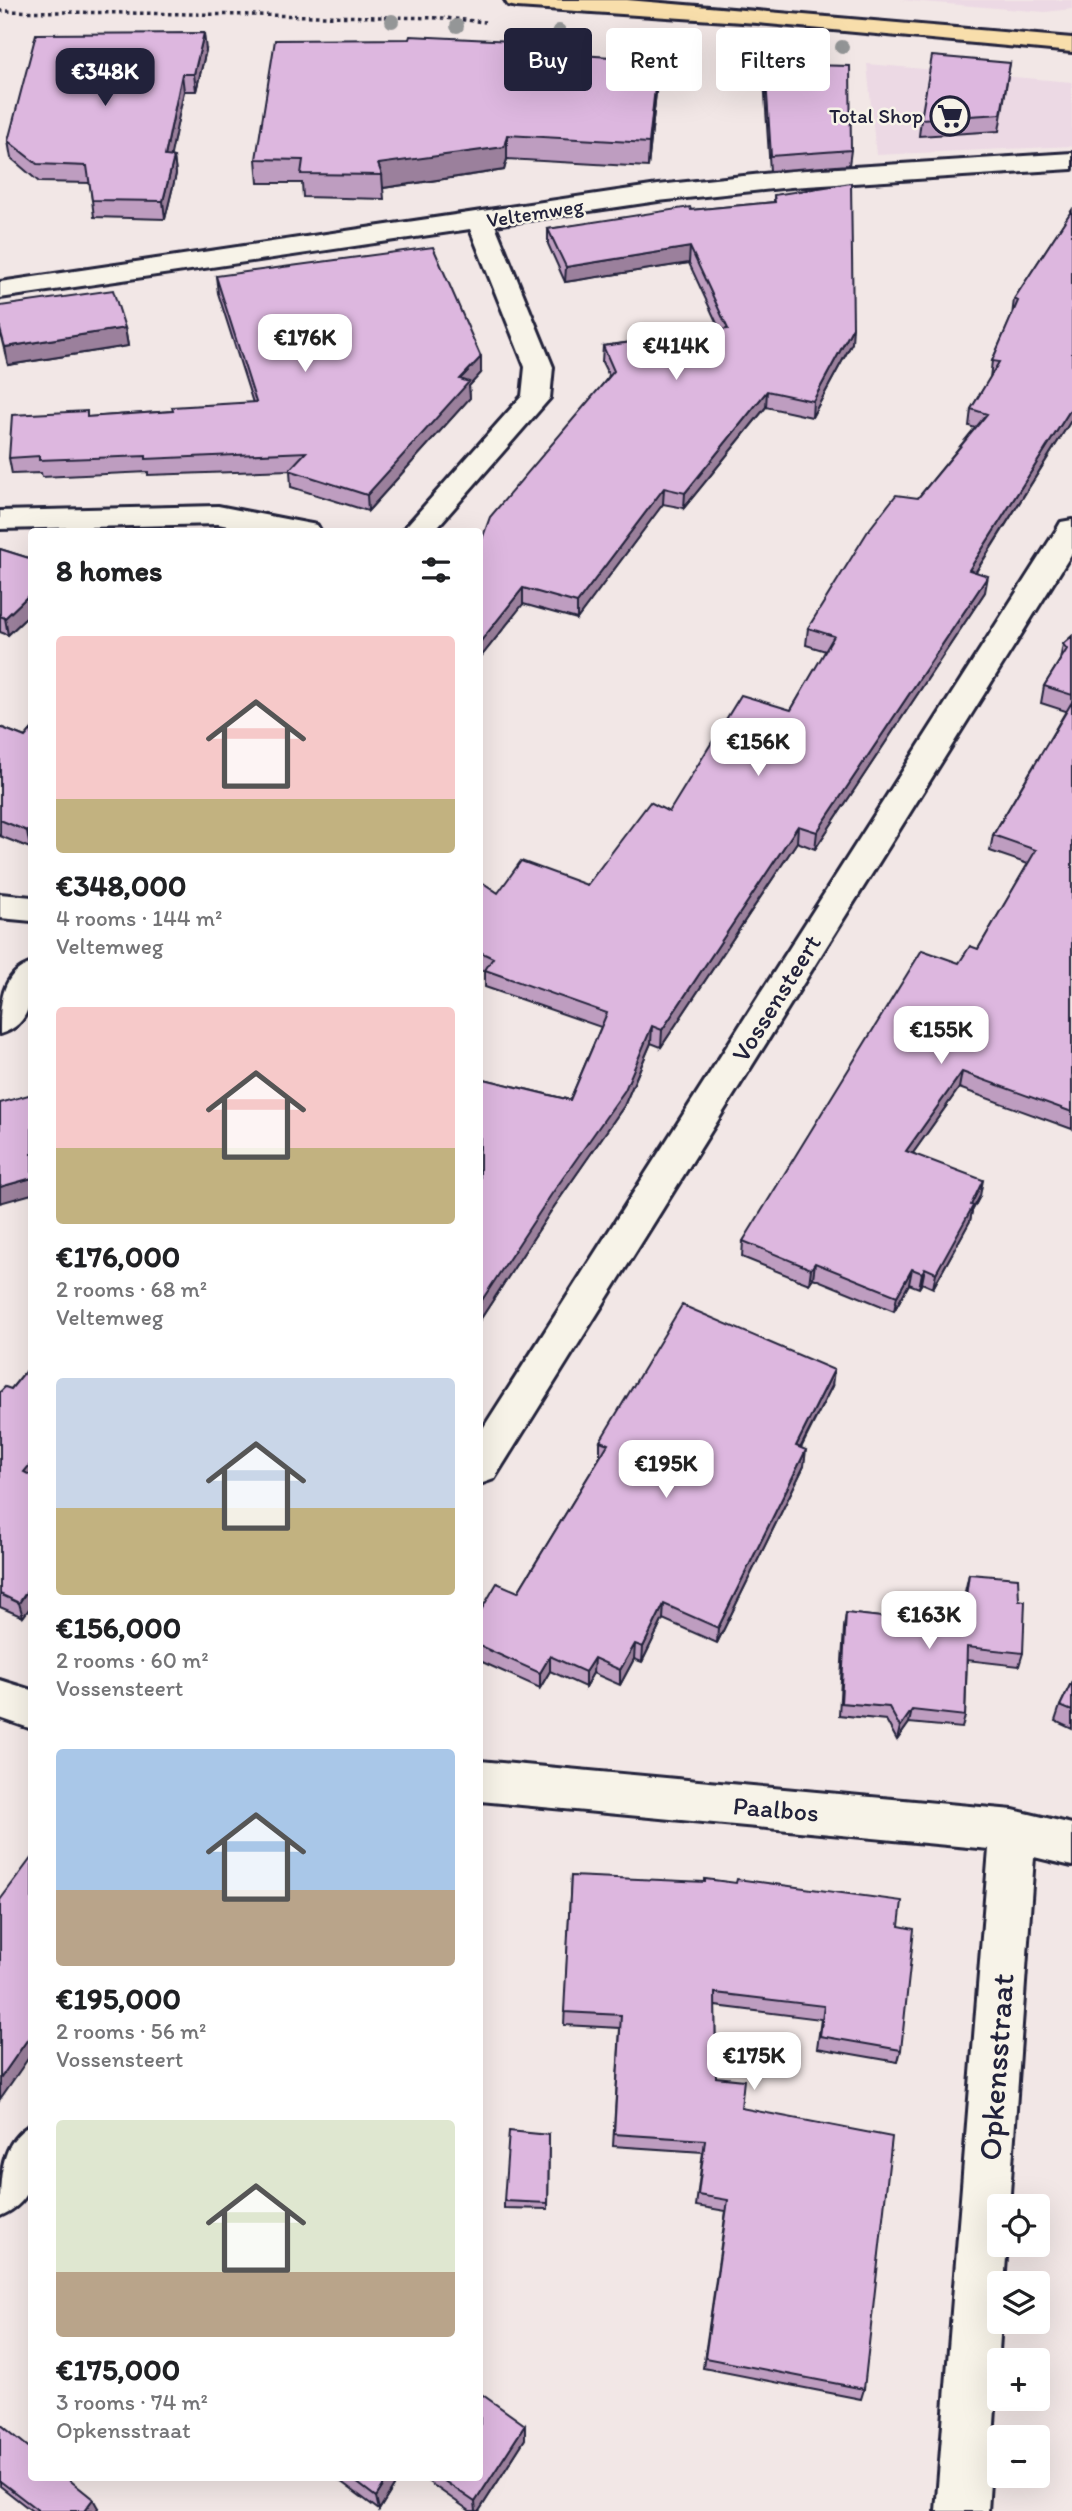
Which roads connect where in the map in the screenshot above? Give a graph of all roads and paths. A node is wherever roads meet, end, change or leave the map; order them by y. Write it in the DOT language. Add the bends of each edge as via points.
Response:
graph roads {
  1 [pos="517,0"];
  2 [pos="1072,45"];
  3 [pos="1072,161"];
  4 [pos="480,222"];
  5 [pos="0,290"];
  6 [pos="0,520"];
  7 [pos="285,528"];
  8 [pos="420,528"];
  9 [pos="1072,529"];
  10 [pos="0,906"];
  11 [pos="28,909"];
  12 [pos="28,982"];
  13 [pos="0,1021"];
  14 [pos="483,1462"];
  15 [pos="0,1699"];
  16 [pos="28,1709"];
  17 [pos="483,1781"];
  18 [pos="1013,1831"];
  19 [pos="1072,1845"];
  20 [pos="28,2153"];
  21 [pos="0,2191"];
  22 [pos="962,2511"];
  1 -- 2 [label="main road"];
  3 -- 4 [label="street, Veltemweg" via="791,179 658,193"];
  4 -- 5 [label="street, Veltemweg"];
  4 -- 8 [label="street" via="539,367 536,398"];
  6 -- 7 [label="street" via="218,515"];
  9 -- 14 [label="street, Vossensteert"];
  10 -- 11 [label="street"];
  12 -- 13 [label="street"];
  15 -- 16 [label="street"];
  17 -- 18 [label="street, Paalbos"];
  18 -- 19 [label="street, Paalbos"];
  18 -- 22 [label="street, Opkensstraat"];
  20 -- 21 [label="street"];
}
